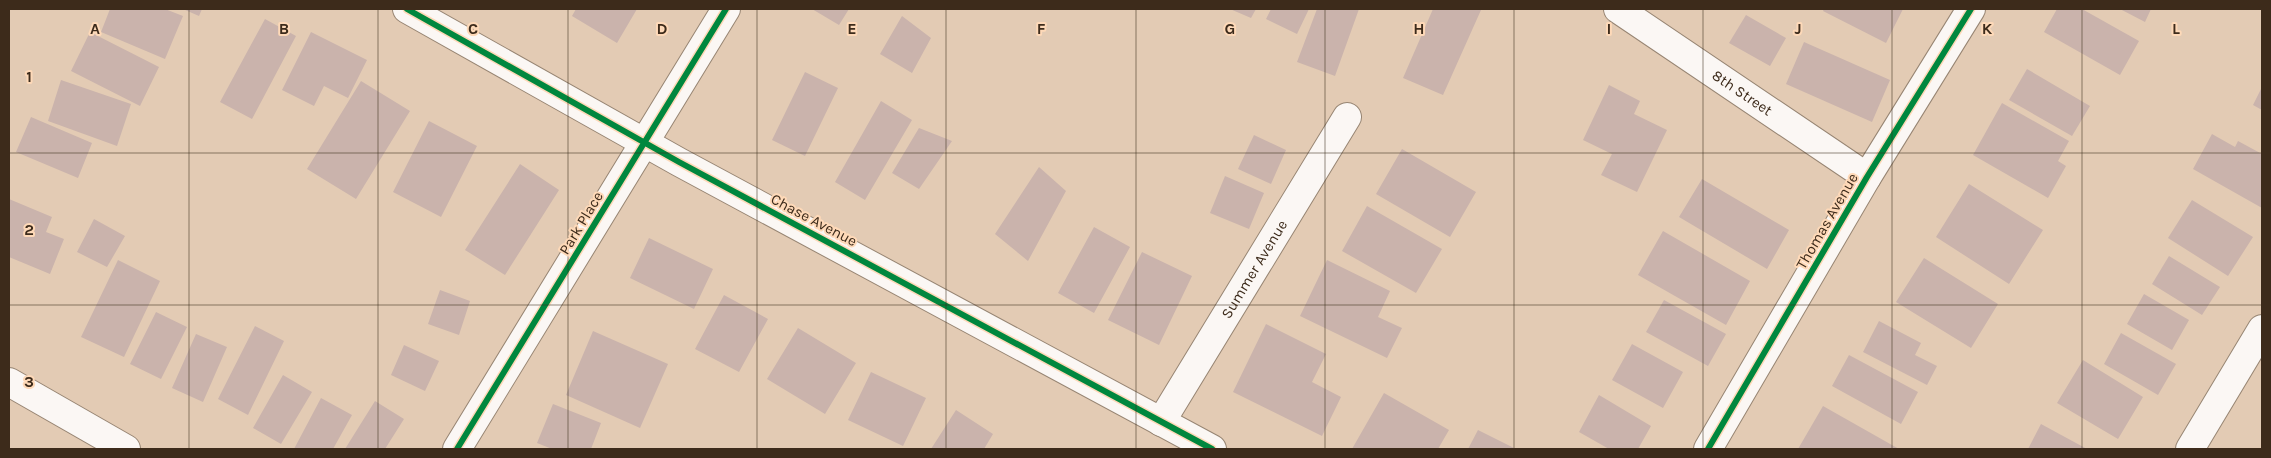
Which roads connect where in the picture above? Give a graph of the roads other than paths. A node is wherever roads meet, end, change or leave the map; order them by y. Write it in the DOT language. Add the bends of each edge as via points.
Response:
graph roads {
  1 [pos="407,9"];
  2 [pos="726,9"];
  3 [pos="1618,9"];
  4 [pos="1971,9"];
  5 [pos="1347,117"];
  6 [pos="644,142"];
  7 [pos="1867,177"];
  8 [pos="2262,329"];
  9 [pos="9,382"];
  10 [pos="1161,422"];
  11 [pos="126,449"];
  12 [pos="457,449"];
  13 [pos="1212,449"];
  14 [pos="1708,449"];
  15 [pos="2190,449"];
  1 -- 6 [label="street, Chase Avenue"];
  2 -- 6 [label="street, Park Place"];
  3 -- 7 [label="street, 8th Street"];
  4 -- 7 [label="street, Thomas Avenue"];
  5 -- 10 [label="street, Summer Avenue"];
  6 -- 10 [label="street, Chase Avenue"];
  6 -- 12 [label="street, Park Place"];
  7 -- 14 [label="street, Thomas Avenue"];
  8 -- 15 [label="street"];
  9 -- 11 [label="street"];
  10 -- 13 [label="street, Chase Avenue"];
}
